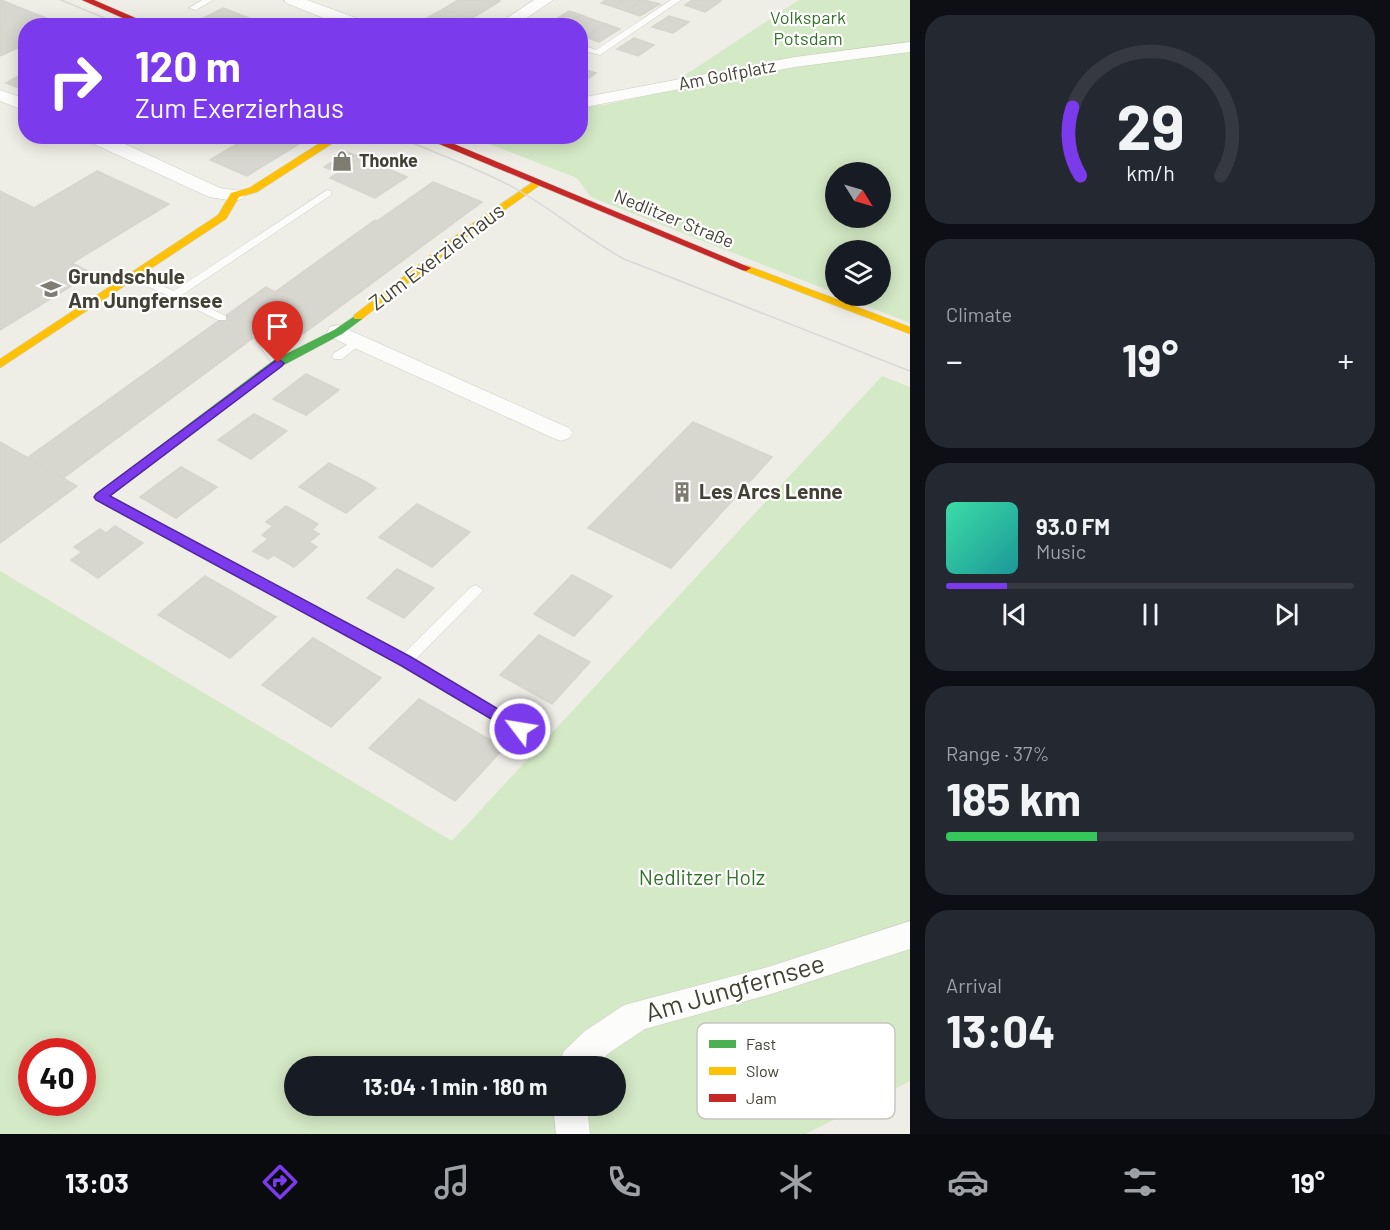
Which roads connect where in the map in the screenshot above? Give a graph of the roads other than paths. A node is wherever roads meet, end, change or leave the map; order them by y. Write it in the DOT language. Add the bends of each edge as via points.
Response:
graph roads {
  1 [pos="86,0"];
  2 [pos="209,0"];
  3 [pos="293,0"];
  4 [pos="545,0"];
  5 [pos="677,0"];
  6 [pos="193,8"];
  7 [pos="130,18"];
  8 [pos="340,18"];
  9 [pos="520,18"];
  10 [pos="910,47"];
  11 [pos="588,50"];
  12 [pos="0,95"];
  13 [pos="588,101"];
  14 [pos="18,103"];
  15 [pos="109,144"];
  16 [pos="326,144"];
  17 [pos="444,144"];
  18 [pos="536,183"];
  19 [pos="327,193"];
  20 [pos="235,195"];
  21 [pos="134,277"];
  22 [pos="174,296"];
  23 [pos="222,318"];
  24 [pos="910,331"];
  25 [pos="258,335"];
  26 [pos="348,336"];
  27 [pos="338,356"];
  28 [pos="278,363"];
  29 [pos="0,364"];
  30 [pos="561,433"];
  31 [pos="476,590"];
  32 [pos="405,661"];
  33 [pos="520,729"];
  34 [pos="910,935"];
  35 [pos="582,1056"];
  36 [pos="571,1116"];
  37 [pos="573,1134"];
  1 -- 7 [label="street"];
  2 -- 6 [label="lane"];
  3 -- 8 [label="street"];
  4 -- 9 [label="street"];
  5 -- 11 [label="lane" via="597,53"];
  10 -- 13 [label="street, Am Golfplatz" via="795,62"];
  12 -- 14 [label="street"];
  15 -- 20 [label="street" via="216,193"];
  16 -- 20 [label="street" via="253,190"];
  17 -- 18 [label="street, Nedlitzer Straße"];
  18 -- 24 [label="street, Nedlitzer Straße"];
  18 -- 26 [label="street, Zum Exerzierhaus" via="467,232"];
  19 -- 22 [label="lane"];
  20 -- 21 [label="street" via="222,217"];
  21 -- 22 [label="lane"];
  21 -- 29 [label="street"];
  22 -- 23 [label="lane"];
  25 -- 28 [label="lane"];
  26 -- 27 [label="lane"];
  26 -- 28 [label="street, Zum Exerzierhaus"];
  26 -- 30 [label="street"];
  28 -- 32 [label="street, Zum Exerzierhaus" via="101,497"];
  31 -- 32 [label="lane"];
  32 -- 33 [label="street, Zum Exerzierhaus"];
  34 -- 35 [label="street, Am Jungfernsee" via="768,981 636,1016"];
  36 -- 37 [label="street"];
}
